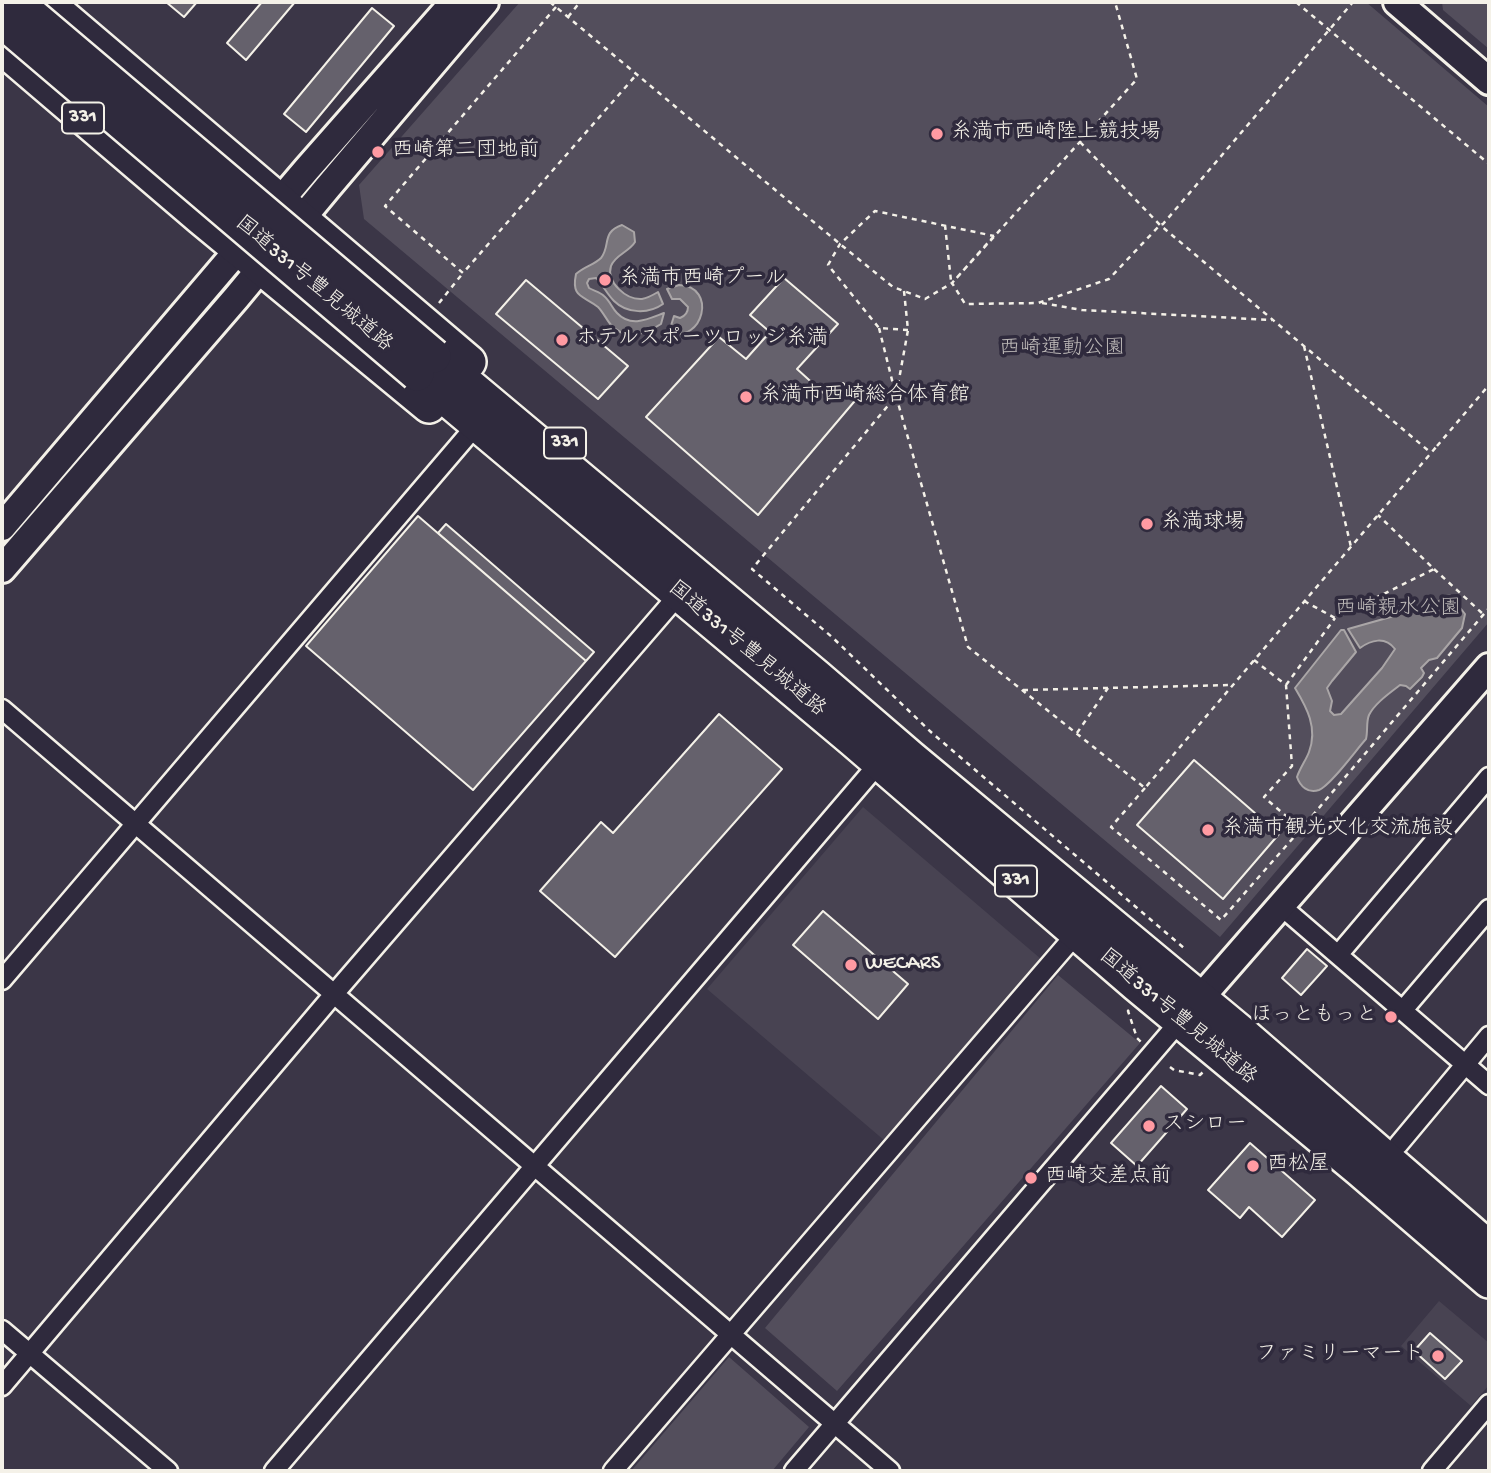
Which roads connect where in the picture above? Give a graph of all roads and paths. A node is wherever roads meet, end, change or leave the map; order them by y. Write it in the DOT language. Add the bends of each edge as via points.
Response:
graph roads {
  1 [pos="9,2"];
  2 [pos="16,2"];
  3 [pos="47,2"];
  4 [pos="454,2"];
  5 [pos="485,2"];
  6 [pos="550,2"];
  7 [pos="580,2"];
  8 [pos="1115,2"];
  9 [pos="1296,2"];
  10 [pos="1353,2"];
  11 [pos="1407,5"];
  12 [pos="556,7"];
  13 [pos="2,11"];
  14 [pos="568,17"];
  15 [pos="2,21"];
  16 [pos="1329,30"];
  17 [pos="2,48"];
  18 [pos="15,70"];
  19 [pos="637,74"];
  20 [pos="1489,81"];
  21 [pos="1080,142"];
  22 [pos="1489,164"];
  23 [pos="291,210"];
  24 [pos="945,225"];
  25 [pos="1160,225"];
  26 [pos="840,244"];
  27 [pos="250,258"];
  28 [pos="463,273"];
  29 [pos="952,283"];
  30 [pos="904,291"];
  31 [pos="1038,303"];
  32 [pos="437,306"];
  33 [pos="1273,320"];
  34 [pos="879,328"];
  35 [pos="908,330"];
  36 [pos="1304,346"];
  37 [pos="426,365"];
  38 [pos="1489,385"];
  39 [pos="896,396"];
  40 [pos="467,436"];
  41 [pos="1437,446"];
  42 [pos="1378,515"];
  43 [pos="2,527"];
  44 [pos="1351,547"];
  45 [pos="2,569"];
  46 [pos="1434,569"];
  47 [pos="1304,601"];
  48 [pos="668,607"];
  49 [pos="1489,608"];
  50 [pos="1484,615"];
  51 [pos="1335,618"];
  52 [pos="1254,660"];
  53 [pos="1489,667"];
  54 [pos="801,681"];
  55 [pos="1233,685"];
  56 [pos="1286,685"];
  57 [pos="1108,688"];
  58 [pos="1023,690"];
  59 [pos="2,709"];
  60 [pos="1077,733"];
  61 [pos="879,763"];
  62 [pos="1489,777"];
  63 [pos="1145,788"];
  64 [pos="135,823"];
  65 [pos="1301,828"];
  66 [pos="1281,906"];
  67 [pos="1489,909"];
  68 [pos="1077,933"];
  69 [pos="1184,948"];
  70 [pos="1338,955"];
  71 [pos="2,980"];
  72 [pos="334,994"];
  73 [pos="1133,1005"];
  74 [pos="1190,1010"];
  75 [pos="1403,1010"];
  76 [pos="1489,1036"];
  77 [pos="1146,1046"];
  78 [pos="1466,1064"];
  79 [pos="1170,1067"];
  80 [pos="1205,1069"];
  81 [pos="1489,1085"];
  82 [pos="1369,1156"];
  83 [pos="534,1166"];
  84 [pos="1489,1225"];
  85 [pos="1489,1248"];
  86 [pos="1489,1281"];
  87 [pos="1489,1302"];
  88 [pos="2,1330"];
  89 [pos="730,1334"];
  90 [pos="30,1354"];
  91 [pos="2,1386"];
  92 [pos="1489,1404"];
  93 [pos="834,1424"];
  94 [pos="168,1471"];
  95 [pos="274,1471"];
  96 [pos="613,1471"];
  97 [pos="794,1471"];
  98 [pos="890,1471"];
  99 [pos="1432,1471"];
  1 -- 13 [label="street"];
  2 -- 37 [label="highway, 国道331号豊見城道路 / 331, bridge"];
  3 -- 23 [label="highway, 331"];
  4 -- 23 [label="street"];
  5 -- 23 [label="street"];
  6 -- 12 [label="path"];
  7 -- 14 [label="path"];
  8 -- 21 [label="path" via="1137,79"];
  9 -- 16 [label="path"];
  10 -- 16 [label="path"];
  11 -- 20 [label="street"];
  12 -- 14 [label="path"];
  12 -- 28 [label="path" via="385,206"];
  14 -- 19 [label="path"];
  15 -- 37 [label="highway, 国道331号豊見城道路 / 331, bridge"];
  16 -- 22 [label="path"];
  16 -- 25 [label="path"];
  17 -- 18 [label="highway, 331"];
  18 -- 27 [label="highway, 331"];
  19 -- 26 [label="path"];
  19 -- 28 [label="path"];
  21 -- 25 [label="path"];
  21 -- 29 [label="path"];
  23 -- 27 [label="street"];
  23 -- 54 [label="highway, 331" via="793,639"];
  24 -- 26 [label="path" via="875,211"];
  24 -- 29 [label="path"];
  24 -- 29 [label="path" via="995,236"];
  25 -- 31 [label="path" via="1109,279"];
  25 -- 33 [label="path"];
  26 -- 30 [label="path"];
  26 -- 34 [label="path" via="828,265"];
  27 -- 40 [label="highway, 331"];
  27 -- 43 [label="street"];
  27 -- 45 [label="street"];
  28 -- 32 [label="path"];
  29 -- 30 [label="path" via="925,299"];
  29 -- 31 [label="path" via="965,304"];
  30 -- 35 [label="path"];
  31 -- 33 [label="path" via="1082,310"];
  33 -- 36 [label="path"];
  34 -- 35 [label="path"];
  34 -- 39 [label="path"];
  35 -- 39 [label="path"];
  36 -- 41 [label="path" via="1431,453"];
  36 -- 44 [label="path"];
  37 -- 54 [label="highway, 国道331号豊見城道路 / 331"];
  38 -- 41 [label="path"];
  39 -- 58 [label="path" via="968,647"];
  39 -- 69 [label="path" via="752,569 832,637 932,733"];
  40 -- 48 [label="highway, 331"];
  40 -- 64 [label="street"];
  41 -- 42 [label="path"];
  42 -- 44 [label="path"];
  42 -- 46 [label="path"];
  44 -- 47 [label="path"];
  46 -- 50 [label="path"];
  46 -- 51 [label="path"];
  47 -- 51 [label="path"];
  47 -- 52 [label="path"];
  48 -- 54 [label="highway, 331" via="728,657"];
  48 -- 72 [label="street"];
  49 -- 50 [label="path"];
  50 -- 65 [label="path"];
  51 -- 56 [label="path"];
  52 -- 55 [label="path"];
  52 -- 56 [label="path"];
  53 -- 66 [label="street"];
  54 -- 61 [label="highway, 国道331号豊見城道路 / 331"];
  54 -- 74 [label="highway, 国道331号豊見城道路 / 331" via="911,758"];
  55 -- 57 [label="path"];
  55 -- 63 [label="path"];
  56 -- 65 [label="path" via="1292,766 1264,797"];
  57 -- 58 [label="path"];
  57 -- 60 [label="path"];
  58 -- 60 [label="path"];
  59 -- 64 [label="street"];
  60 -- 63 [label="path"];
  61 -- 68 [label="highway, 国道331号豊見城道路 / 331"];
  61 -- 83 [label="street"];
  62 -- 70 [label="street"];
  63 -- 65 [label="path" via="1111,827 1221,920"];
  64 -- 71 [label="street"];
  64 -- 72 [label="street"];
  66 -- 70 [label="street"];
  66 -- 74 [label="street"];
  67 -- 75 [label="street"];
  68 -- 74 [label="highway, 国道331号豊見城道路 / 331"];
  68 -- 89 [label="street"];
  70 -- 75 [label="street"];
  72 -- 83 [label="street"];
  72 -- 90 [label="street"];
  73 -- 77 [label="path" via="1128,1012 1137,1038"];
  74 -- 82 [label="highway, 国道331号豊見城道路 / 331"];
  74 -- 82 [label="highway, 国道331号豊見城道路 / 331" via="1307,1089 1355,1115"];
  74 -- 93 [label="street"];
  75 -- 78 [label="street"];
  76 -- 78 [label="street"];
  78 -- 81 [label="street"];
  78 -- 82 [label="street"];
  79 -- 80 [label="path" via="1200,1075"];
  82 -- 84 [label="highway, 331"];
  82 -- 85 [label="highway, 国道331号豊見城道路 / 331"];
  82 -- 86 [label="highway, 国道331号豊見城道路 / 331"];
  82 -- 87 [label="highway, 331" via="1360,1178"];
  83 -- 89 [label="street"];
  83 -- 95 [label="street"];
  88 -- 90 [label="street"];
  89 -- 93 [label="street"];
  89 -- 96 [label="street"];
  90 -- 91 [label="street"];
  90 -- 94 [label="street"];
  92 -- 99 [label="street"];
  93 -- 97 [label="street"];
  93 -- 98 [label="street"];
}
